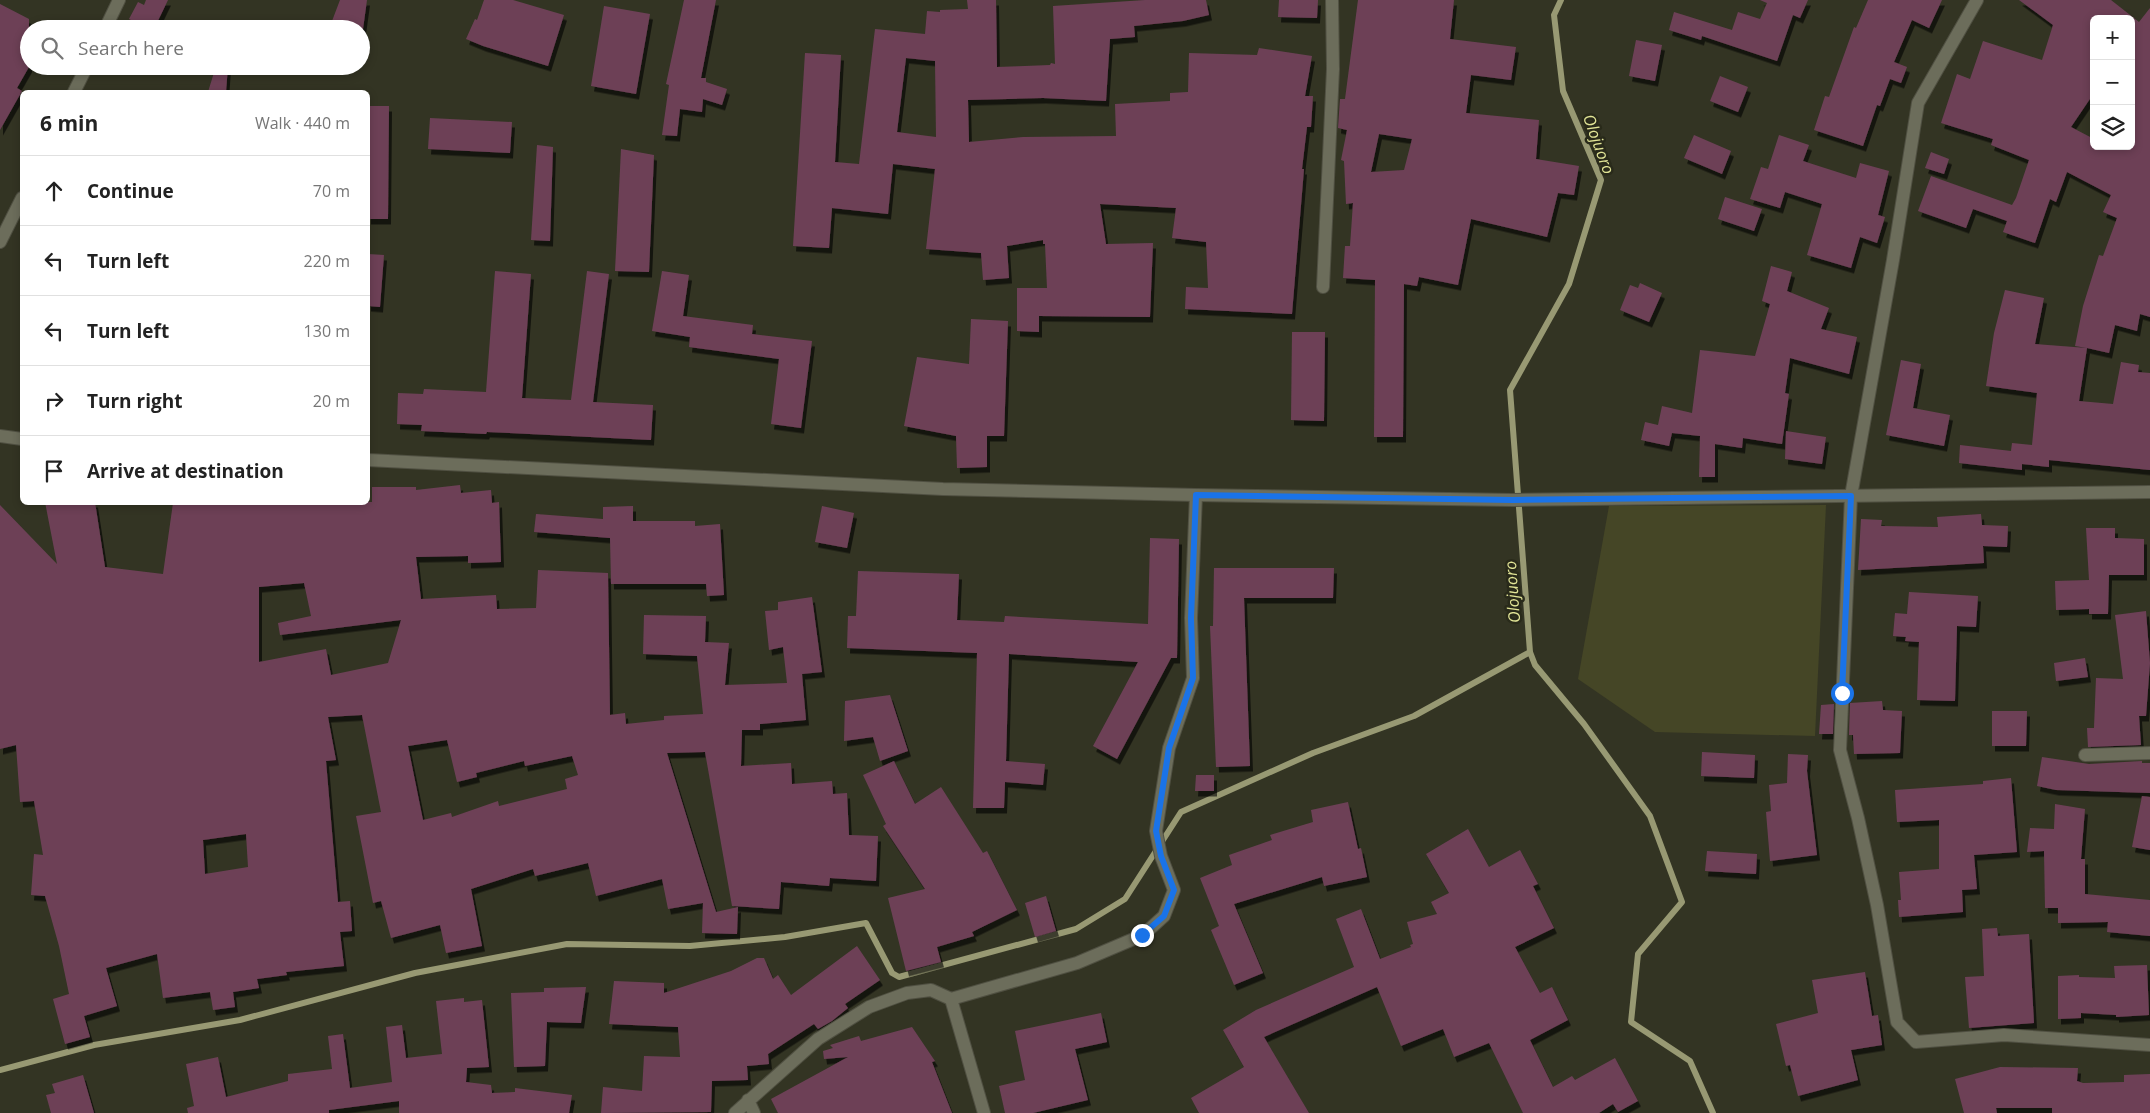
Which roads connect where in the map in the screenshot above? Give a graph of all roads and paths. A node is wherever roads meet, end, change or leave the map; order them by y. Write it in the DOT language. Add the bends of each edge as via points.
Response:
graph roads {
  1 [pos="119,0"];
  2 [pos="1332,0"];
  3 [pos="1977,0"];
  4 [pos="109,20"];
  5 [pos="82,75"];
  6 [pos="75,90"];
  7 [pos="20,202"];
  8 [pos="0,242"];
  9 [pos="1323,287"];
  10 [pos="0,436"];
  11 [pos="20,439"];
  12 [pos="370,460"];
  13 [pos="2150,492"];
  14 [pos="1196,495"];
  15 [pos="1851,496"];
  16 [pos="2150,753"];
  17 [pos="2085,755"];
  18 [pos="951,999"];
  19 [pos="2150,1045"];
  20 [pos="748,1100"];
  21 [pos="734,1113"];
  22 [pos="754,1113"];
  23 [pos="984,1113"];
  1 -- 4 [label="street"];
  2 -- 9 [label="street" via="1333,70"];
  3 -- 15 [label="street" via="1918,103"];
  5 -- 6 [label="street"];
  7 -- 8 [label="street"];
  10 -- 11 [label="street"];
  12 -- 14 [label="street" via="943,489"];
  13 -- 15 [label="street"];
  14 -- 15 [label="street" via="1513,500"];
  14 -- 18 [label="street" via="1191,618 1193,678 1169,748 1156,831 1161,856 1174,890 1164,916 1142,935 1077,963"];
  15 -- 19 [label="street" via="1840,750 1877,905 1897,1022 1916,1042 2004,1035"];
  16 -- 17 [label="street"];
  18 -- 20 [label="street" via="931,990 907,992 869,1007 818,1039"];
  18 -- 23 [label="street"];
  20 -- 21 [label="street"];
  20 -- 22 [label="street"];
}
